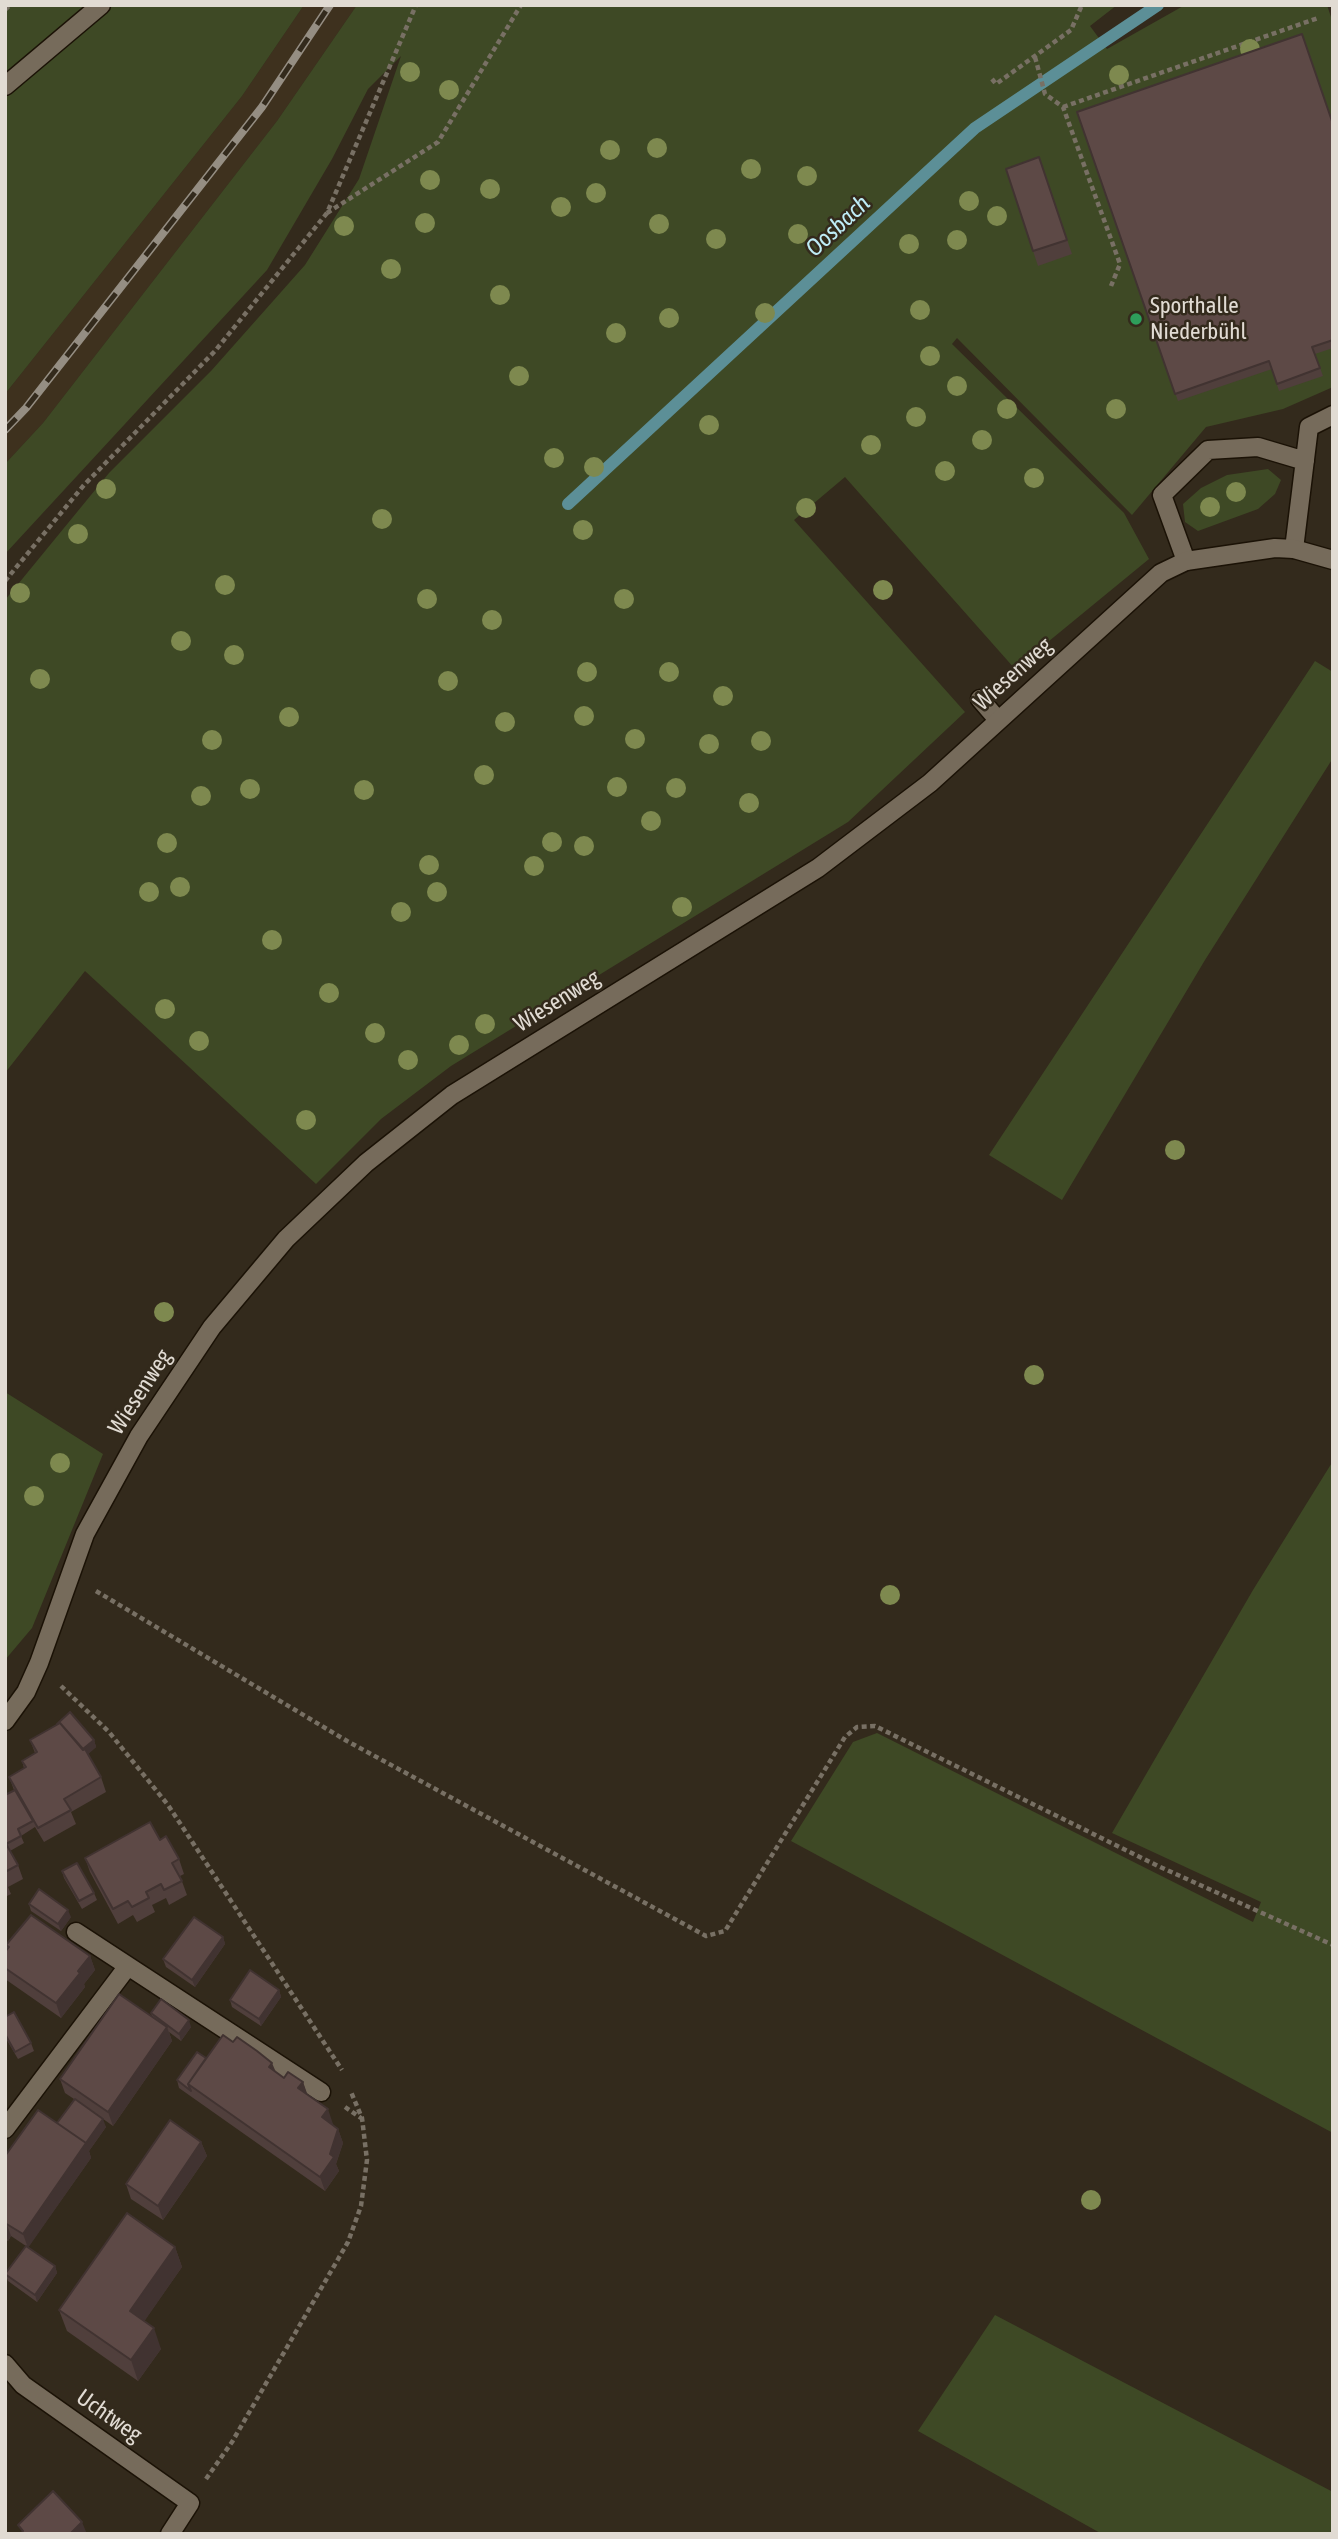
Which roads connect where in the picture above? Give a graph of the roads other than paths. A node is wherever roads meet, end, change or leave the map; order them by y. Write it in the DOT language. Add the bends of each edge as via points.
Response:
graph roads {
  1 [pos="101,5"];
  2 [pos="5,86"];
  3 [pos="1333,415"];
  4 [pos="1305,461"];
  5 [pos="1294,550"];
  6 [pos="1333,560"];
  7 [pos="1186,561"];
  8 [pos="980,699"];
  9 [pos="998,720"];
  10 [pos="5,1721"];
  11 [pos="76,1932"];
  12 [pos="128,1966"];
  13 [pos="321,2092"];
  14 [pos="5,2129"];
  15 [pos="5,2364"];
  16 [pos="170,2534"];
  1 -- 2 [label="street"];
  3 -- 4 [label="street" via="1309,427"];
  4 -- 5 [label="street"];
  4 -- 7 [label="street" via="1258,447 1208,450 1162,495"];
  5 -- 6 [label="street, Wiesenweg"];
  5 -- 7 [label="street, Wiesenweg" via="1234,552"];
  7 -- 9 [label="street, Wiesenweg" via="1161,573"];
  8 -- 9 [label="street"];
  9 -- 10 [label="street, Wiesenweg" via="930,783 818,868 452,1096 366,1163 286,1239 212,1327 139,1436 85,1534 39,1663"];
  11 -- 12 [label="street"];
  12 -- 13 [label="street"];
  12 -- 14 [label="street"];
  15 -- 16 [label="street, Uchtweg" via="23,2385 190,2503"];
}
